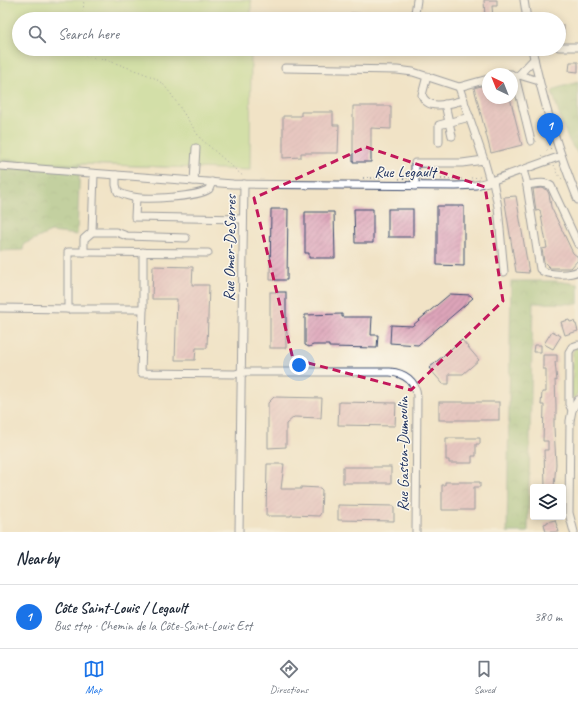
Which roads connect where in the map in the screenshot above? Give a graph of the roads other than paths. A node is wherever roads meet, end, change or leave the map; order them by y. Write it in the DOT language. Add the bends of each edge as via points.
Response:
graph roads {
  1 [pos="417,0"];
  2 [pos="524,0"];
  3 [pos="415,12"];
  4 [pos="526,12"];
  5 [pos="566,47"];
  6 [pos="578,47"];
  7 [pos="533,56"];
  8 [pos="534,59"];
  9 [pos="285,68"];
  10 [pos="518,72"];
  11 [pos="427,76"];
  12 [pos="518,76"];
  13 [pos="482,81"];
  14 [pos="540,81"];
  15 [pos="460,87"];
  16 [pos="518,92"];
  17 [pos="464,100"];
  18 [pos="445,104"];
  19 [pos="470,117"];
  20 [pos="449,122"];
  21 [pos="452,136"];
  22 [pos="530,141"];
  23 [pos="439,142"];
  24 [pos="196,148"];
  25 [pos="561,156"];
  26 [pos="484,160"];
  27 [pos="0,166"];
  28 [pos="523,170"];
  29 [pos="94,174"];
  30 [pos="116,175"];
  31 [pos="194,181"];
  32 [pos="244,181"];
  33 [pos="491,181"];
  34 [pos="212,182"];
  35 [pos="416,182"];
  36 [pos="527,185"];
  37 [pos="136,198"];
  38 [pos="578,200"];
  39 [pos="243,220"];
  40 [pos="92,232"];
  41 [pos="186,238"];
  42 [pos="578,244"];
  43 [pos="84,252"];
  44 [pos="143,252"];
  45 [pos="208,253"];
  46 [pos="578,271"];
  47 [pos="504,272"];
  48 [pos="0,308"];
  49 [pos="68,309"];
  50 [pos="143,309"];
  51 [pos="578,345"];
  52 [pos="242,372"];
  53 [pos="578,400"];
  54 [pos="572,410"];
  55 [pos="240,532"];
  56 [pos="416,532"];
  57 [pos="574,532"];
  1 -- 3 [label="street"];
  2 -- 4 [label="street"];
  5 -- 6 [label="street"];
  7 -- 8 [label="street"];
  8 -- 10 [label="street"];
  8 -- 14 [label="street"];
  9 -- 11 [label="street" via="391,69"];
  11 -- 15 [label="street"];
  11 -- 18 [label="street" via="422,95 424,101 433,105"];
  12 -- 14 [label="street"];
  13 -- 15 [label="street"];
  14 -- 25 [label="street"];
  15 -- 17 [label="street"];
  16 -- 22 [label="street"];
  17 -- 18 [label="street"];
  17 -- 19 [label="street"];
  18 -- 20 [label="street"];
  19 -- 20 [label="street"];
  19 -- 26 [label="street"];
  20 -- 21 [label="street"];
  20 -- 23 [label="street" via="439,125"];
  24 -- 31 [label="street"];
  25 -- 28 [label="street, Rue Legault"];
  25 -- 38 [label="street"];
  26 -- 33 [label="street"];
  26 -- 35 [label="street" via="462,163 415,163"];
  27 -- 29 [label="street, Rue Omer-DeSerres"];
  28 -- 33 [label="street, Rue Legault"];
  28 -- 36 [label="street"];
  29 -- 30 [label="street, Rue Omer-DeSerres"];
  29 -- 40 [label="street"];
  30 -- 31 [label="street, Rue Omer-DeSerres"];
  30 -- 37 [label="street" via="118,192"];
  31 -- 34 [label="street, Rue Omer-DeSerres"];
  32 -- 34 [label="street, Rue Omer-DeSerres"];
  32 -- 35 [label="street, Rue Legault"];
  32 -- 39 [label="street, Rue Omer-DeSerres"];
  33 -- 35 [label="street, Rue Legault" via="472,185"];
  33 -- 47 [label="street" via="498,207"];
  34 -- 37 [label="street" via="210,189 203,193 166,198"];
  36 -- 42 [label="street" via="546,183 551,186"];
  36 -- 46 [label="street" via="540,269 546,273 572,274"];
  37 -- 39 [label="street" via="135,217"];
  39 -- 52 [label="street, Rue Omer-DeSerres"];
  40 -- 41 [label="street"];
  40 -- 43 [label="street" via="84,239"];
  43 -- 44 [label="street"];
  43 -- 49 [label="street" via="68,252"];
  44 -- 45 [label="street"];
  44 -- 50 [label="street"];
  48 -- 49 [label="street"];
  49 -- 50 [label="street"];
  50 -- 52 [label="street, Rue Gaston-Dumoulin" via="141,373"];
  51 -- 54 [label="street" via="572,347 570,352 569,404"];
  52 -- 55 [label="street, Rue Omer-DeSerres"];
  52 -- 56 [label="street, Rue Gaston-Dumoulin" via="394,373 409,379 417,396"];
  53 -- 54 [label="street"];
  54 -- 57 [label="street" via="569,513"];
}
